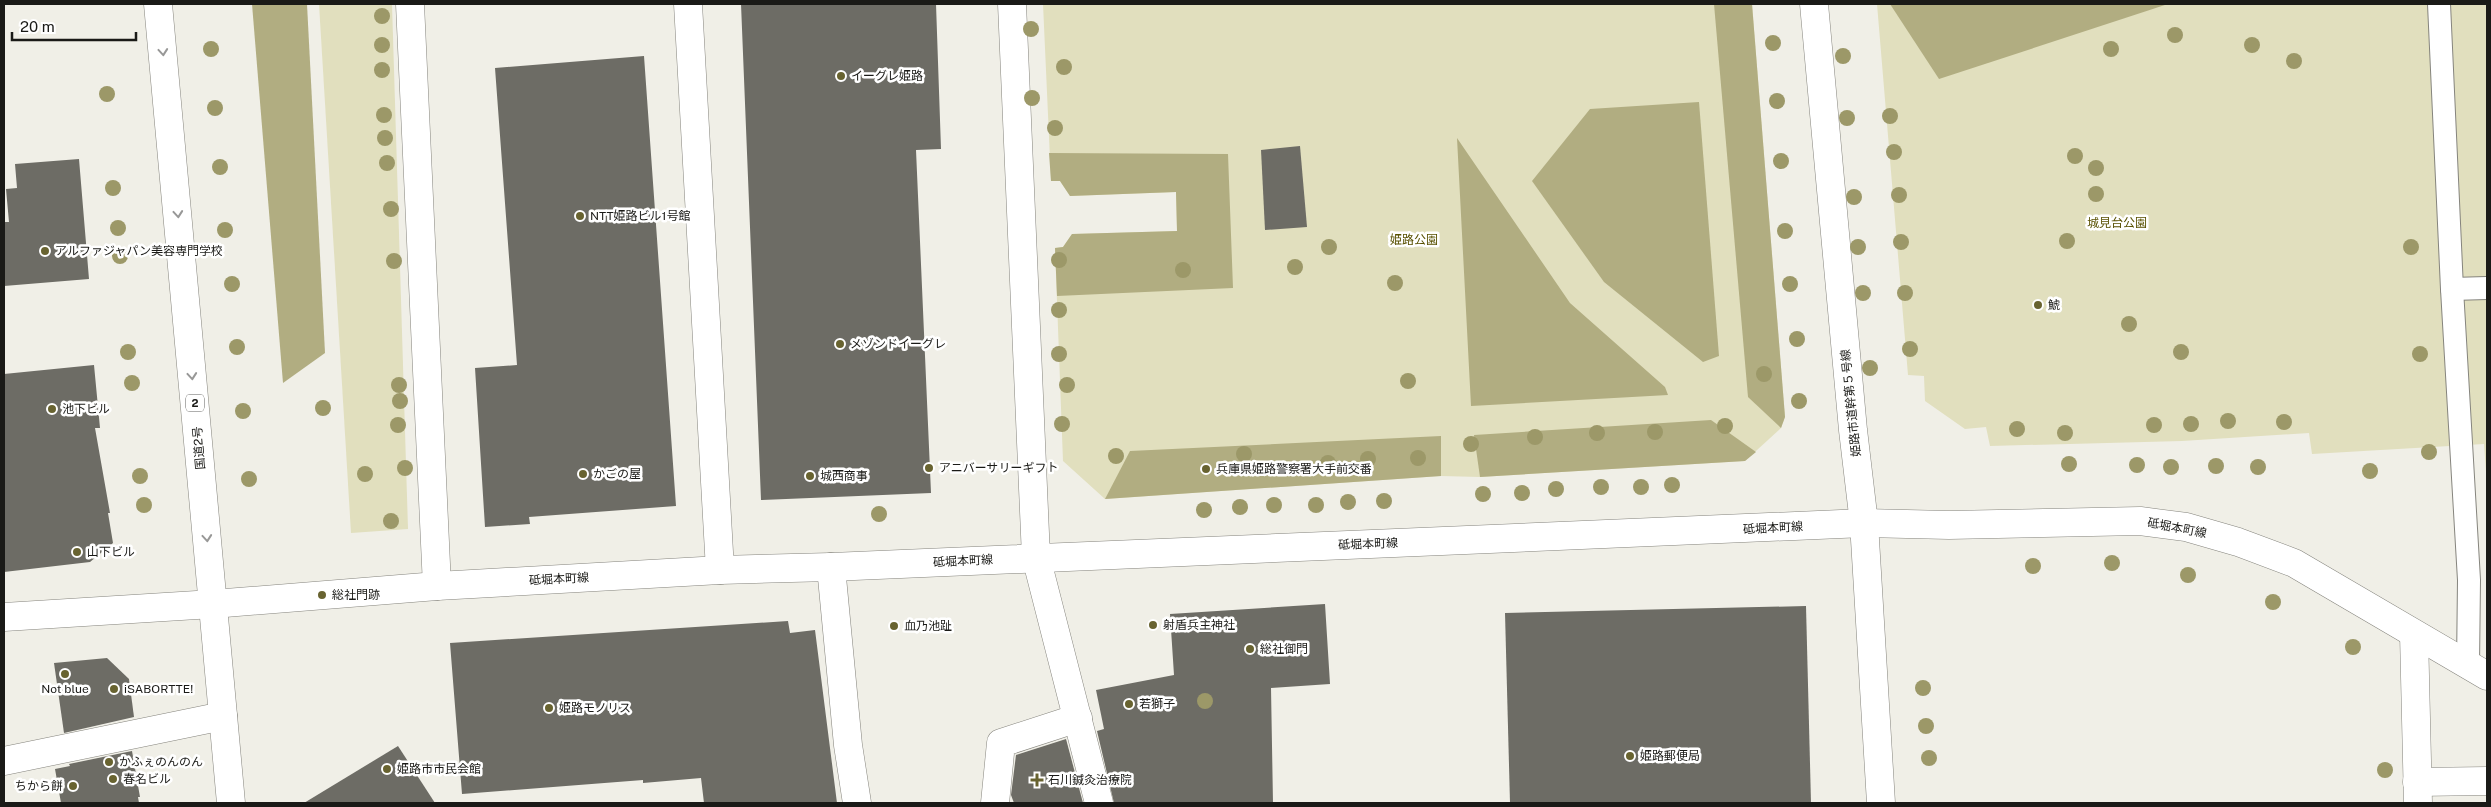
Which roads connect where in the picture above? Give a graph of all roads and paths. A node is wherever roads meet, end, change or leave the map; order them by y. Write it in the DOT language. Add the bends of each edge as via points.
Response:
graph roads {
  1 [pos="158,4"];
  2 [pos="410,4"];
  3 [pos="688,4"];
  4 [pos="1012,4"];
  5 [pos="1814,4"];
  6 [pos="2439,4"];
  7 [pos="2487,288"];
  8 [pos="2452,289"];
  9 [pos="1864,523"];
  10 [pos="1036,557"];
  11 [pos="831,567"];
  12 [pos="720,570"];
  13 [pos="437,586"];
  14 [pos="213,604"];
  15 [pos="4,617"];
  16 [pos="2414,634"];
  17 [pos="2478,671"];
  18 [pos="223,716"];
  19 [pos="1078,718"];
  20 [pos="4,761"];
  21 [pos="2487,781"];
  22 [pos="2418,793"];
  23 [pos="231,803"];
  24 [pos="857,803"];
  25 [pos="996,803"];
  26 [pos="1099,803"];
  27 [pos="1881,803"];
  1 -- 14 [label="main road, 国道2号 / 2, one-way"];
  2 -- 13 [label="main road"];
  3 -- 12 [label="main road"];
  4 -- 10 [label="main road"];
  5 -- 9 [label="main road, 姫路市道幹第５号線"];
  6 -- 8 [label="lane"];
  7 -- 8 [label="lane"];
  8 -- 17 [label="lane" via="2469,580"];
  9 -- 10 [label="main road, 砥堀本町線"];
  9 -- 16 [label="main road, 砥堀本町線" via="1949,525 2140,521 2186,527 2294,563"];
  9 -- 27 [label="main road, 姫路市道幹第５号線"];
  10 -- 11 [label="main road, 砥堀本町線"];
  10 -- 19 [label="main road"];
  11 -- 12 [label="main road, 砥堀本町線"];
  11 -- 24 [label="main road" via="848,745"];
  12 -- 13 [label="main road, 砥堀本町線"];
  13 -- 14 [label="main road, 砥堀本町線"];
  14 -- 15 [label="main road, 砥堀本町線"];
  14 -- 18 [label="main road, 国道2号 / 2"];
  16 -- 17 [label="main road, 砥堀本町線"];
  16 -- 22 [label="main road"];
  18 -- 20 [label="main road"];
  18 -- 23 [label="main road, 国道2号 / 2"];
  19 -- 25 [label="main road" via="1001,743"];
  19 -- 26 [label="main road"];
  21 -- 22 [label="main road"];
}
